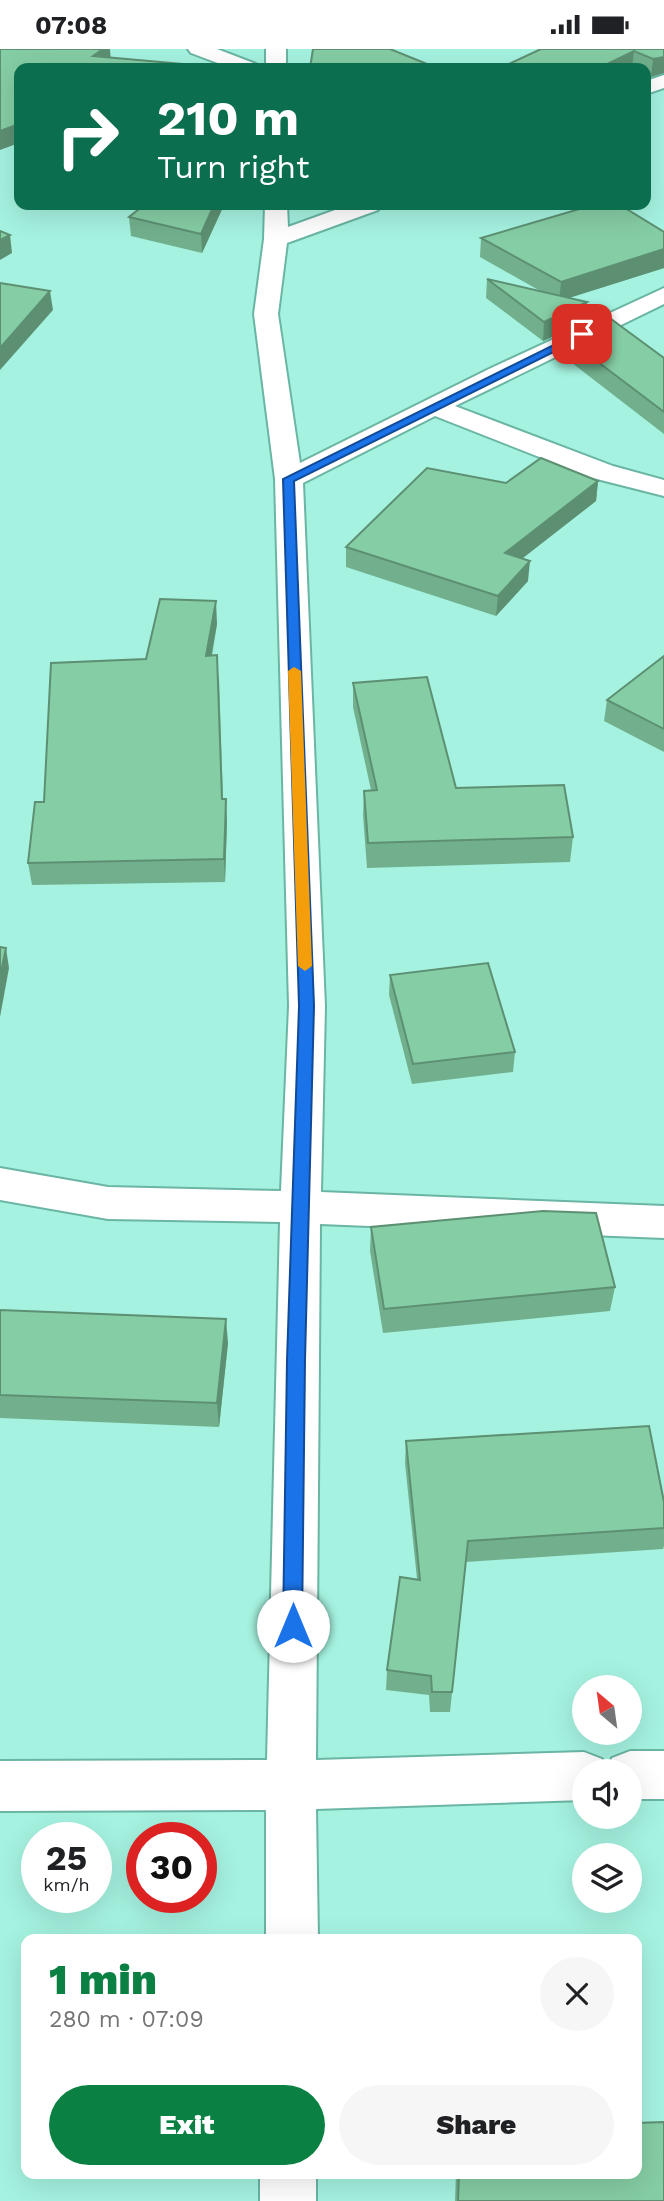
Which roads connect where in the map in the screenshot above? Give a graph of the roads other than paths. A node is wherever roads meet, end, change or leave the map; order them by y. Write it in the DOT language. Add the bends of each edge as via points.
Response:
graph roads {
  1 [pos="198,49"];
  2 [pos="236,63"];
  3 [pos="342,210"];
  4 [pos="276,222"];
  5 [pos="664,295"];
  6 [pos="435,407"];
  7 [pos="289,479"];
  8 [pos="664,488"];
  9 [pos="0,1184"];
  10 [pos="301,1207"];
  11 [pos="664,1222"];
  12 [pos="642,1775"];
  13 [pos="664,1775"];
  14 [pos="572,1776"];
  15 [pos="291,1785"];
  16 [pos="0,1786"];
  17 [pos="292,1934"];
  18 [pos="288,2179"];
  19 [pos="288,2201"];
  1 -- 2 [label="street"];
  3 -- 4 [label="street"];
  4 -- 7 [label="street" via="266,314"];
  5 -- 6 [label="street"];
  6 -- 7 [label="street"];
  6 -- 8 [label="street" via="603,472"];
  7 -- 10 [label="street" via="307,1006"];
  9 -- 10 [label="street" via="108,1203"];
  10 -- 11 [label="street"];
  10 -- 15 [label="street"];
  12 -- 13 [label="street"];
  14 -- 15 [label="street"];
  15 -- 16 [label="street"];
  15 -- 17 [label="street"];
  18 -- 19 [label="street"];
}
